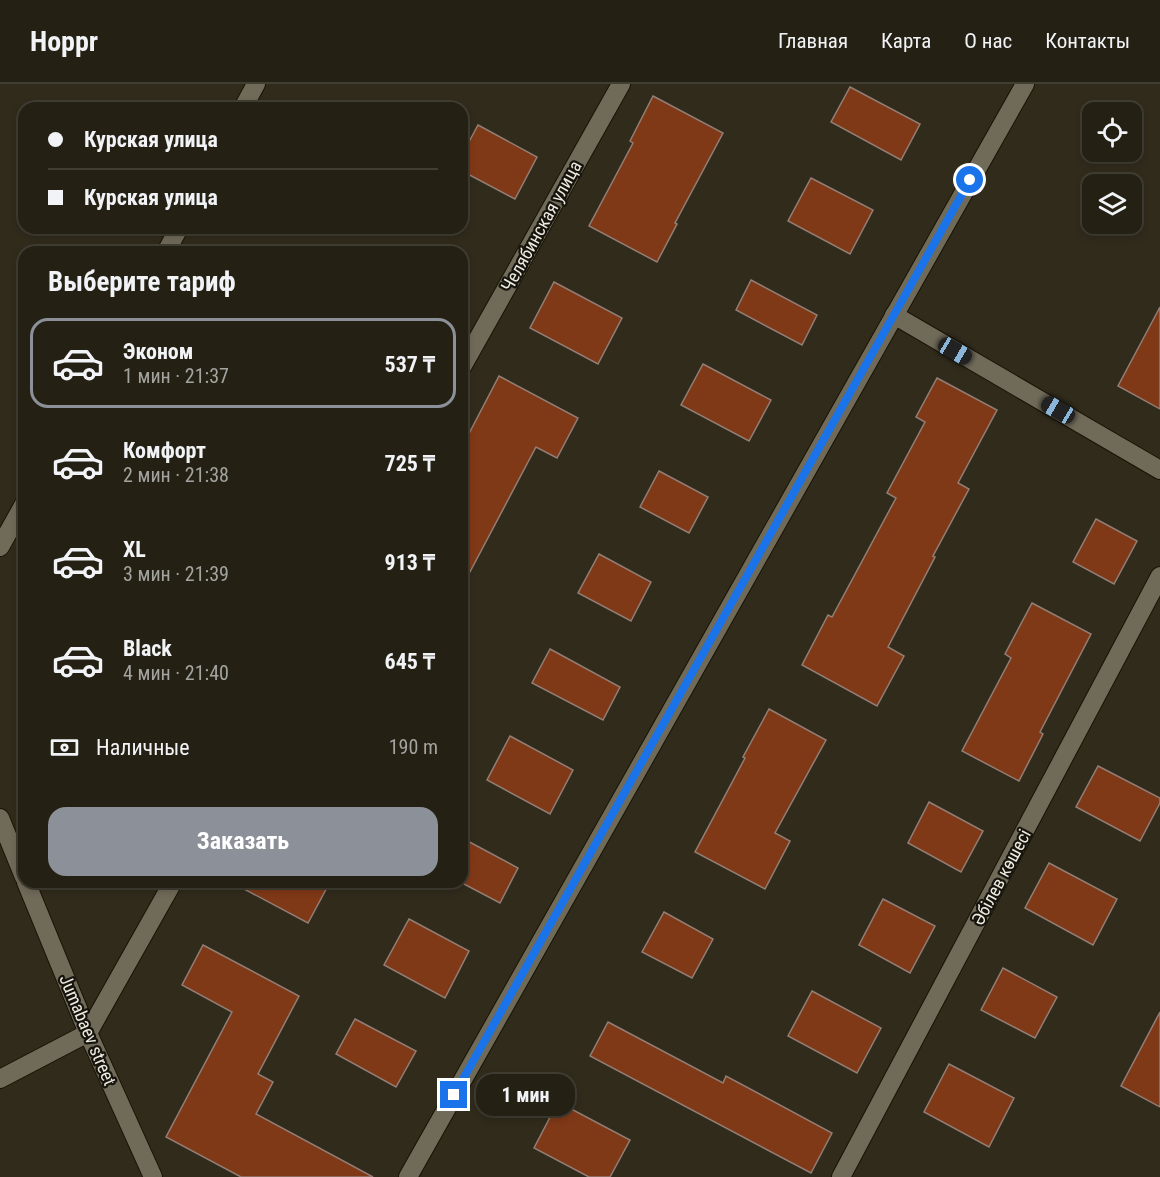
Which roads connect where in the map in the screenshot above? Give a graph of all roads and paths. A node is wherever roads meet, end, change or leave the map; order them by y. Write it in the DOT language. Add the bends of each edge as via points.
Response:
graph roads {
  1 [pos="256,84"];
  2 [pos="621,84"];
  3 [pos="1025,84"];
  4 [pos="246,102"];
  5 [pos="894,315"];
  6 [pos="468,356"];
  7 [pos="1160,470"];
  8 [pos="18,515"];
  9 [pos="0,547"];
  10 [pos="1160,576"];
  11 [pos="0,818"];
  12 [pos="18,862"];
  13 [pos="28,888"];
  14 [pos="170,888"];
  15 [pos="88,1033"];
  16 [pos="0,1079"];
  17 [pos="153,1177"];
  18 [pos="408,1177"];
  19 [pos="841,1177"];
  1 -- 4 [label="street"];
  2 -- 6 [label="street, Челябинская улица"];
  3 -- 5 [label="street"];
  5 -- 7 [label="street"];
  5 -- 18 [label="street"];
  8 -- 9 [label="street"];
  10 -- 19 [label="street, Әбілев көшесі"];
  11 -- 12 [label="street"];
  13 -- 15 [label="street, Jumabaev street"];
  14 -- 15 [label="street"];
  15 -- 16 [label="street"];
  15 -- 17 [label="street, Jumabaev street"];
}
